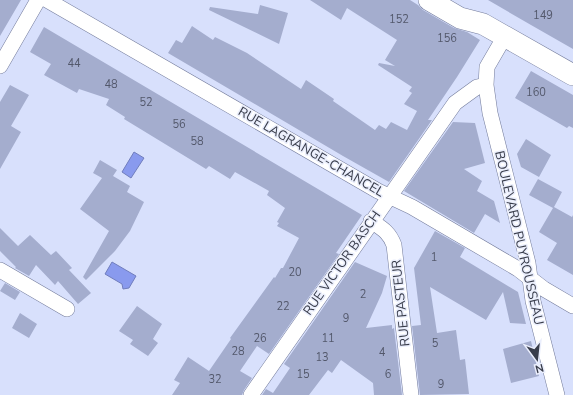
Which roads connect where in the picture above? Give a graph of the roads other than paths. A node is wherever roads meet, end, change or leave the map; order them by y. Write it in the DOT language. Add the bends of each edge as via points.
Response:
graph roads {
  1 [pos="38,0"];
  2 [pos="47,0"];
  3 [pos="429,0"];
  4 [pos="458,0"];
  5 [pos="483,24"];
  6 [pos="505,36"];
  7 [pos="0,66"];
  8 [pos="573,75"];
  9 [pos="486,85"];
  10 [pos="389,196"];
  11 [pos="371,221"];
  12 [pos="0,270"];
  13 [pos="530,279"];
  14 [pos="573,306"];
  15 [pos="67,309"];
  16 [pos="250,395"];
  17 [pos="411,395"];
  18 [pos="557,395"];
  1 -- 7 [label="street"];
  2 -- 10 [label="street, RUE LAGRANGE-CHANCEL"];
  3 -- 5 [label="main road" via="460,18"];
  4 -- 5 [label="main road"];
  5 -- 6 [label="main road"];
  6 -- 8 [label="main road"];
  6 -- 9 [label="street, BOULEVARD PUYROUSSEAU" via="487,67"];
  9 -- 10 [label="street, RUE VICTOR BASCH" via="477,87 455,103"];
  9 -- 13 [label="street, BOULEVARD PUYROUSSEAU" via="490,113"];
  10 -- 11 [label="street, RUE VICTOR BASCH"];
  10 -- 13 [label="street, RUE LAGRANGE-CHANCEL" via="518,269"];
  11 -- 16 [label="street, RUE VICTOR BASCH"];
  11 -- 17 [label="street, RUE PASTEUR" via="387,231 394,245"];
  12 -- 15 [label="street"];
  13 -- 14 [label="street, RUE LAGRANGE-CHANCEL"];
  13 -- 18 [label="street, BOULEVARD PUYROUSSEAU" via="533,301"];
}
